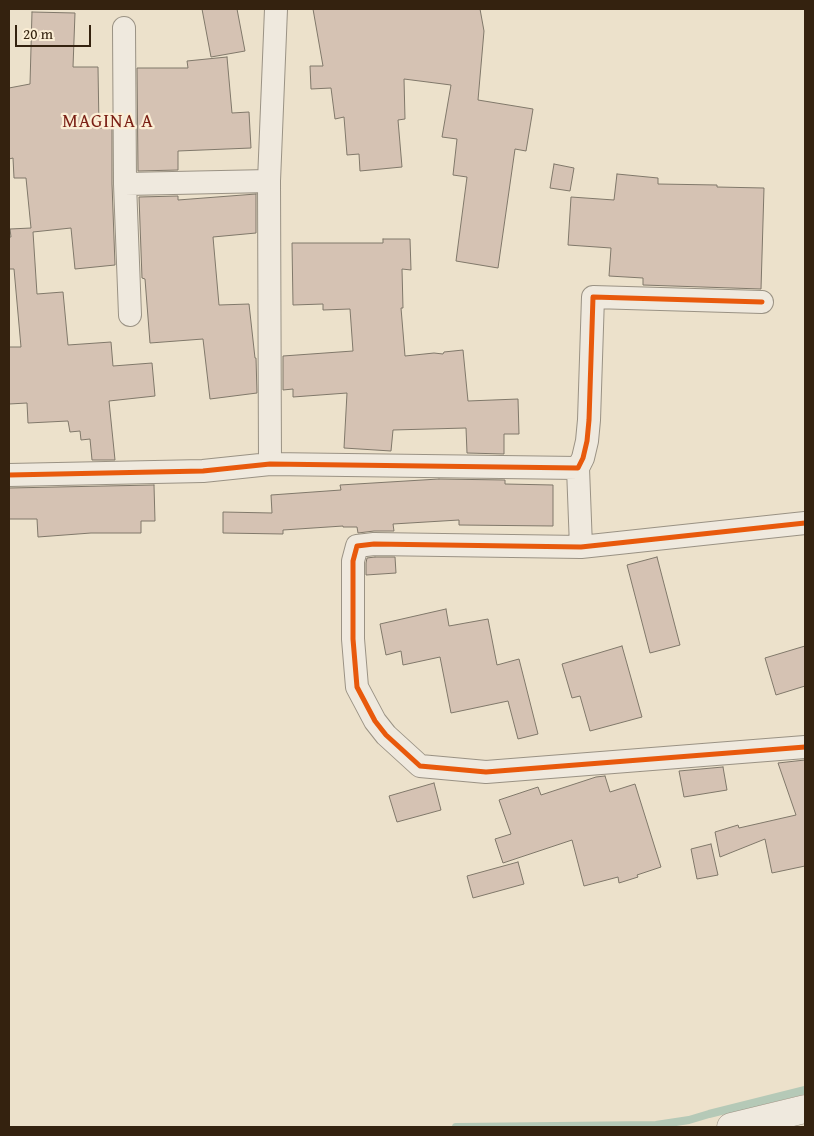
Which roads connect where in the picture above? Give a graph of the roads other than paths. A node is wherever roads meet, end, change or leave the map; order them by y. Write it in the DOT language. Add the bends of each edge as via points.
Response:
graph roads {
  1 [pos="276,9"];
  2 [pos="124,28"];
  3 [pos="269,181"];
  4 [pos="125,184"];
  5 [pos="762,302"];
  6 [pos="130,315"];
  7 [pos="270,464"];
  8 [pos="578,468"];
  9 [pos="9,474"];
  10 [pos="805,523"];
  11 [pos="582,547"];
  12 [pos="805,747"];
  13 [pos="805,1109"];
  14 [pos="731,1127"];
  1 -- 3 [label="street"];
  2 -- 4 [label="street"];
  3 -- 4 [label="street"];
  3 -- 7 [label="street"];
  4 -- 6 [label="street"];
  5 -- 8 [label="street" via="593,297 590,420"];
  7 -- 8 [label="street"];
  7 -- 9 [label="street" via="203,471"];
  8 -- 11 [label="street"];
  10 -- 11 [label="street"];
  11 -- 12 [label="street" via="357,546 353,639 357,687 374,721 402,751 420,766 486,772"];
  13 -- 14 [label="street"];
}
